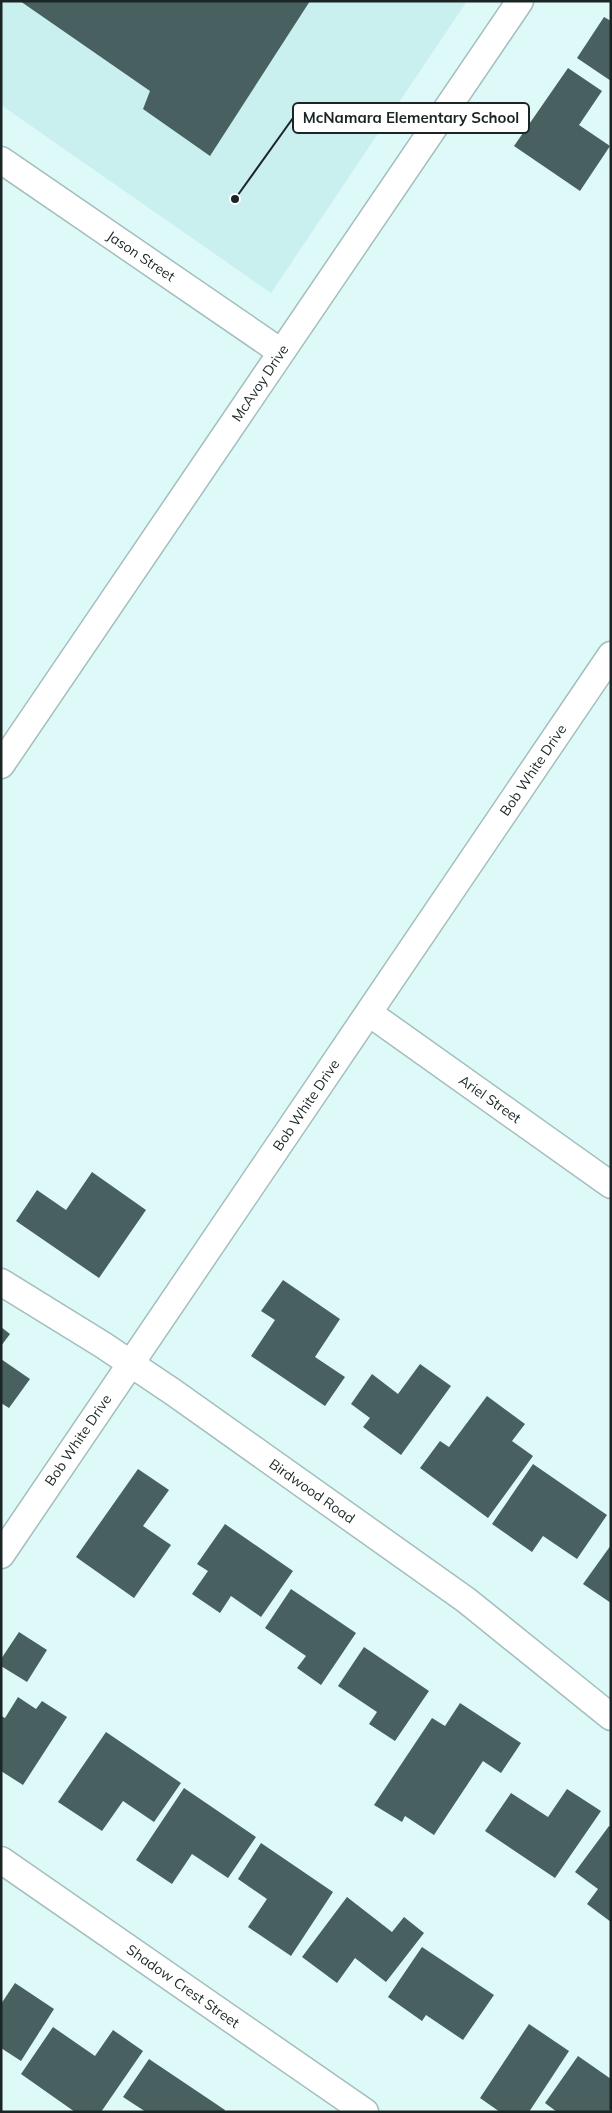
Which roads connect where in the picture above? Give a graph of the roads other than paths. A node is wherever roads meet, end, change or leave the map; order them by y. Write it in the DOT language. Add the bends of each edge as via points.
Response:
graph roads {
  1 [pos="520,1"];
  2 [pos="1,160"];
  3 [pos="281,352"];
  4 [pos="608,663"];
  5 [pos="1,765"];
  6 [pos="369,1013"];
  7 [pos="611,1184"];
  8 [pos="1,1282"];
  9 [pos="130,1363"];
  10 [pos="1,1555"];
  11 [pos="611,1717"];
  12 [pos="1,1860"];
  13 [pos="365,2112"];
  1 -- 3 [label="street, McAvoy Drive"];
  2 -- 3 [label="street, Jason Street"];
  3 -- 5 [label="street, McAvoy Drive"];
  4 -- 6 [label="street, Bob White Drive"];
  6 -- 7 [label="street, Ariel Street"];
  6 -- 9 [label="street, Bob White Drive"];
  8 -- 9 [label="street, Birdwood Road"];
  9 -- 10 [label="street, Bob White Drive"];
  9 -- 11 [label="street, Birdwood Road" via="466,1600"];
  12 -- 13 [label="street, Shadow Crest Street"];
}
